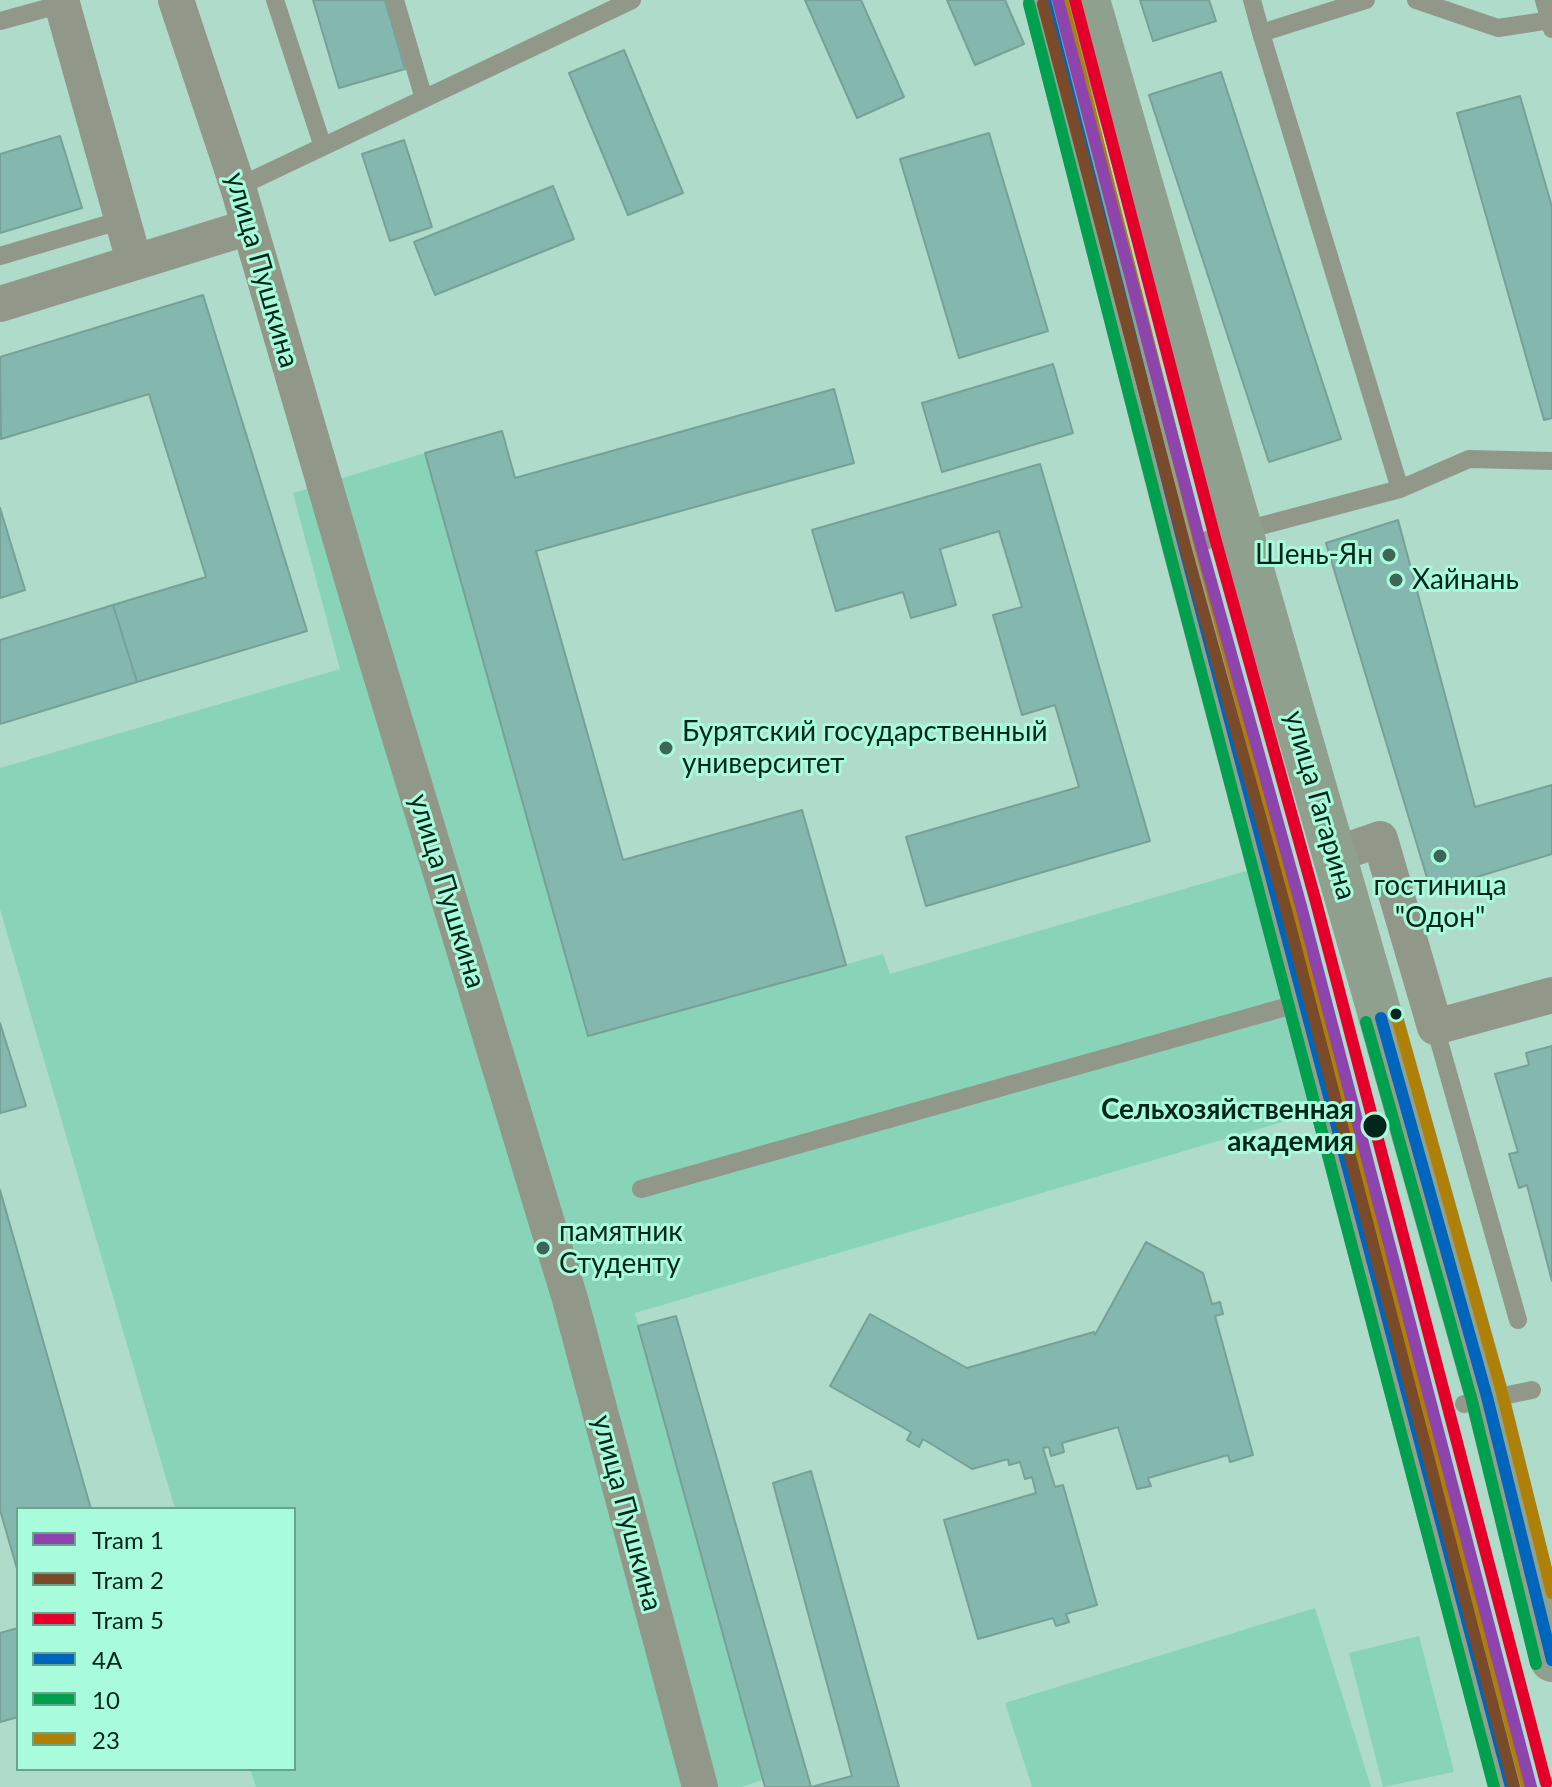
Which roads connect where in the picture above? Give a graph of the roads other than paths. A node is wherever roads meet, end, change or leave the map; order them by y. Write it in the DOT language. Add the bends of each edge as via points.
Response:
graph roads {
  1 [pos="176,0"];
  2 [pos="275,0"];
  3 [pos="395,0"];
  4 [pos="632,0"];
  5 [pos="1045,0"];
  6 [pos="1088,0"];
  7 [pos="1252,0"];
  8 [pos="1366,0"];
  9 [pos="1416,0"];
  10 [pos="1544,0"];
  11 [pos="62,2"];
  12 [pos="0,21"];
  13 [pos="1551,23"];
  14 [pos="1261,33"];
  15 [pos="424,99"];
  16 [pos="323,147"];
  17 [pos="238,187"];
  18 [pos="122,220"];
  19 [pos="249,227"];
  20 [pos="0,256"];
  21 [pos="134,261"];
  22 [pos="0,304"];
  23 [pos="1552,461"];
  24 [pos="1400,489"];
  25 [pos="1243,532"];
  26 [pos="1184,546"];
  27 [pos="1334,855"];
  28 [pos="1552,995"];
  29 [pos="1315,998"];
  30 [pos="1435,1027"];
  31 [pos="641,1189"];
  32 [pos="1518,1320"];
  33 [pos="1532,1390"];
  34 [pos="1475,1400"];
  35 [pos="1552,1660"];
  36 [pos="700,1787"];
  37 [pos="1511,1787"];
  1 -- 17 [label="street, улица Пушкина"];
  2 -- 16 [label="lane"];
  3 -- 15 [label="lane"];
  4 -- 15 [label="lane"];
  5 -- 26 [label="street"];
  6 -- 25 [label="street, улица Гагарина"];
  7 -- 14 [label="lane"];
  8 -- 14 [label="lane"];
  9 -- 13 [label="lane" via="1498,28"];
  10 -- 13 [label="lane"];
  11 -- 12 [label="lane"];
  11 -- 18 [label="street"];
  14 -- 24 [label="lane"];
  15 -- 16 [label="lane"];
  16 -- 17 [label="lane"];
  17 -- 19 [label="street, улица Пушкина"];
  18 -- 20 [label="lane"];
  18 -- 21 [label="street"];
  19 -- 21 [label="street"];
  19 -- 36 [label="street, улица Пушкина" via="570,1299"];
  21 -- 22 [label="street"];
  23 -- 24 [label="lane" via="1469,459"];
  24 -- 25 [label="lane"];
  25 -- 26 [label="lane"];
  25 -- 27 [label="street, улица Гагарина"];
  26 -- 29 [label="street"];
  27 -- 30 [label="street" via="1380,839"];
  27 -- 34 [label="street, улица Гагарина"];
  28 -- 30 [label="street"];
  29 -- 31 [label="lane"];
  29 -- 37 [label="street"];
  30 -- 32 [label="lane"];
  33 -- 34 [label="lane"];
  34 -- 35 [label="street, улица Гагарина"];
}
